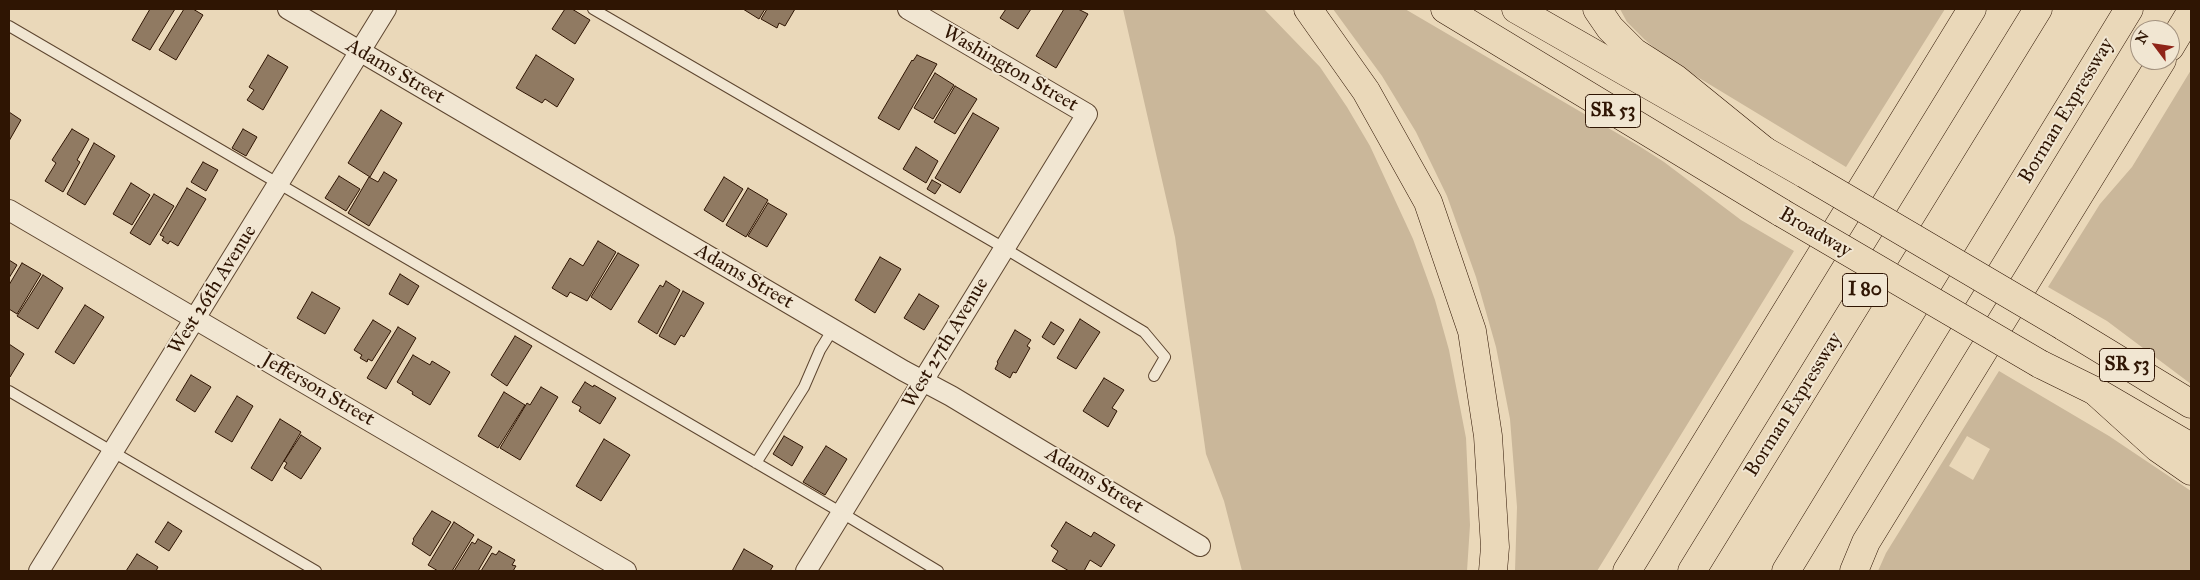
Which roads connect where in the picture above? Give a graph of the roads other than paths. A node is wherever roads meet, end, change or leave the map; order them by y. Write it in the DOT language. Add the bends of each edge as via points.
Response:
graph roads {
  1 [pos="288,9"];
  2 [pos="386,9"];
  3 [pos="593,9"];
  4 [pos="908,9"];
  5 [pos="1308,9"];
  6 [pos="1445,9"];
  7 [pos="1516,9"];
  8 [pos="1597,9"];
  9 [pos="1972,9"];
  10 [pos="2038,9"];
  11 [pos="2129,9"];
  12 [pos="2191,12"];
  13 [pos="9,26"];
  14 [pos="2180,30"];
  15 [pos="360,51"];
  16 [pos="2156,70"];
  17 [pos="1087,114"];
  18 [pos="1766,152"];
  19 [pos="278,184"];
  20 [pos="9,210"];
  21 [pos="1004,248"];
  22 [pos="195,319"];
  23 [pos="833,329"];
  24 [pos="1154,376"];
  25 [pos="923,381"];
  26 [pos="9,391"];
  27 [pos="2095,391"];
  28 [pos="2191,404"];
  29 [pos="2191,447"];
  30 [pos="113,452"];
  31 [pos="756,463"];
  32 [pos="2191,471"];
  33 [pos="842,513"];
  34 [pos="1200,546"];
  35 [pos="39,571"];
  36 [pos="316,571"];
  37 [pos="626,571"];
  38 [pos="806,571"];
  39 [pos="938,571"];
  40 [pos="1493,571"];
  41 [pos="1627,571"];
  42 [pos="1692,571"];
  43 [pos="1786,571"];
  44 [pos="1854,571"];
  1 -- 15 [label="street, Adams Street"];
  2 -- 15 [label="street, West 26th Avenue"];
  3 -- 21 [label="lane"];
  4 -- 17 [label="street, Washington Street"];
  5 -- 40 [label="main road" via="1366,91 1428,202 1472,330 1488,436 1495,547"];
  6 -- 27 [label="main road, Broadway / SR 53, bridge" via="1782,213 2040,364"];
  7 -- 18 [label="main road, SR 53"];
  8 -- 18 [label="main road" via="1610,28 1634,52 1676,79"];
  9 -- 41 [label="main road"];
  10 -- 42 [label="main road, Borman Expressway / I 80"];
  11 -- 43 [label="main road, Borman Expressway"];
  12 -- 14 [label="main road"];
  13 -- 19 [label="lane"];
  15 -- 19 [label="street, West 26th Avenue"];
  15 -- 23 [label="street, Adams Street"];
  16 -- 44 [label="main road" via="1866,542"];
  17 -- 21 [label="street, West 27th Avenue"];
  18 -- 28 [label="main road, SR 53, bridge"];
  19 -- 22 [label="street, West 26th Avenue"];
  19 -- 31 [label="lane"];
  20 -- 22 [label="street, Jefferson Street"];
  21 -- 24 [label="lane" via="1144,332 1165,357"];
  21 -- 25 [label="street, West 27th Avenue"];
  22 -- 30 [label="street, West 26th Avenue"];
  22 -- 37 [label="street, Jefferson Street"];
  23 -- 25 [label="street, Adams Street"];
  23 -- 31 [label="lane" via="804,387"];
  25 -- 33 [label="street, West 27th Avenue"];
  25 -- 34 [label="street, Adams Street"];
  26 -- 30 [label="lane"];
  27 -- 29 [label="main road, Broadway / SR 53"];
  27 -- 32 [label="main road" via="2158,448"];
  30 -- 35 [label="street, West 26th Avenue"];
  30 -- 36 [label="lane"];
  31 -- 33 [label="lane"];
  33 -- 38 [label="street, West 27th Avenue"];
  33 -- 39 [label="lane"];
}
